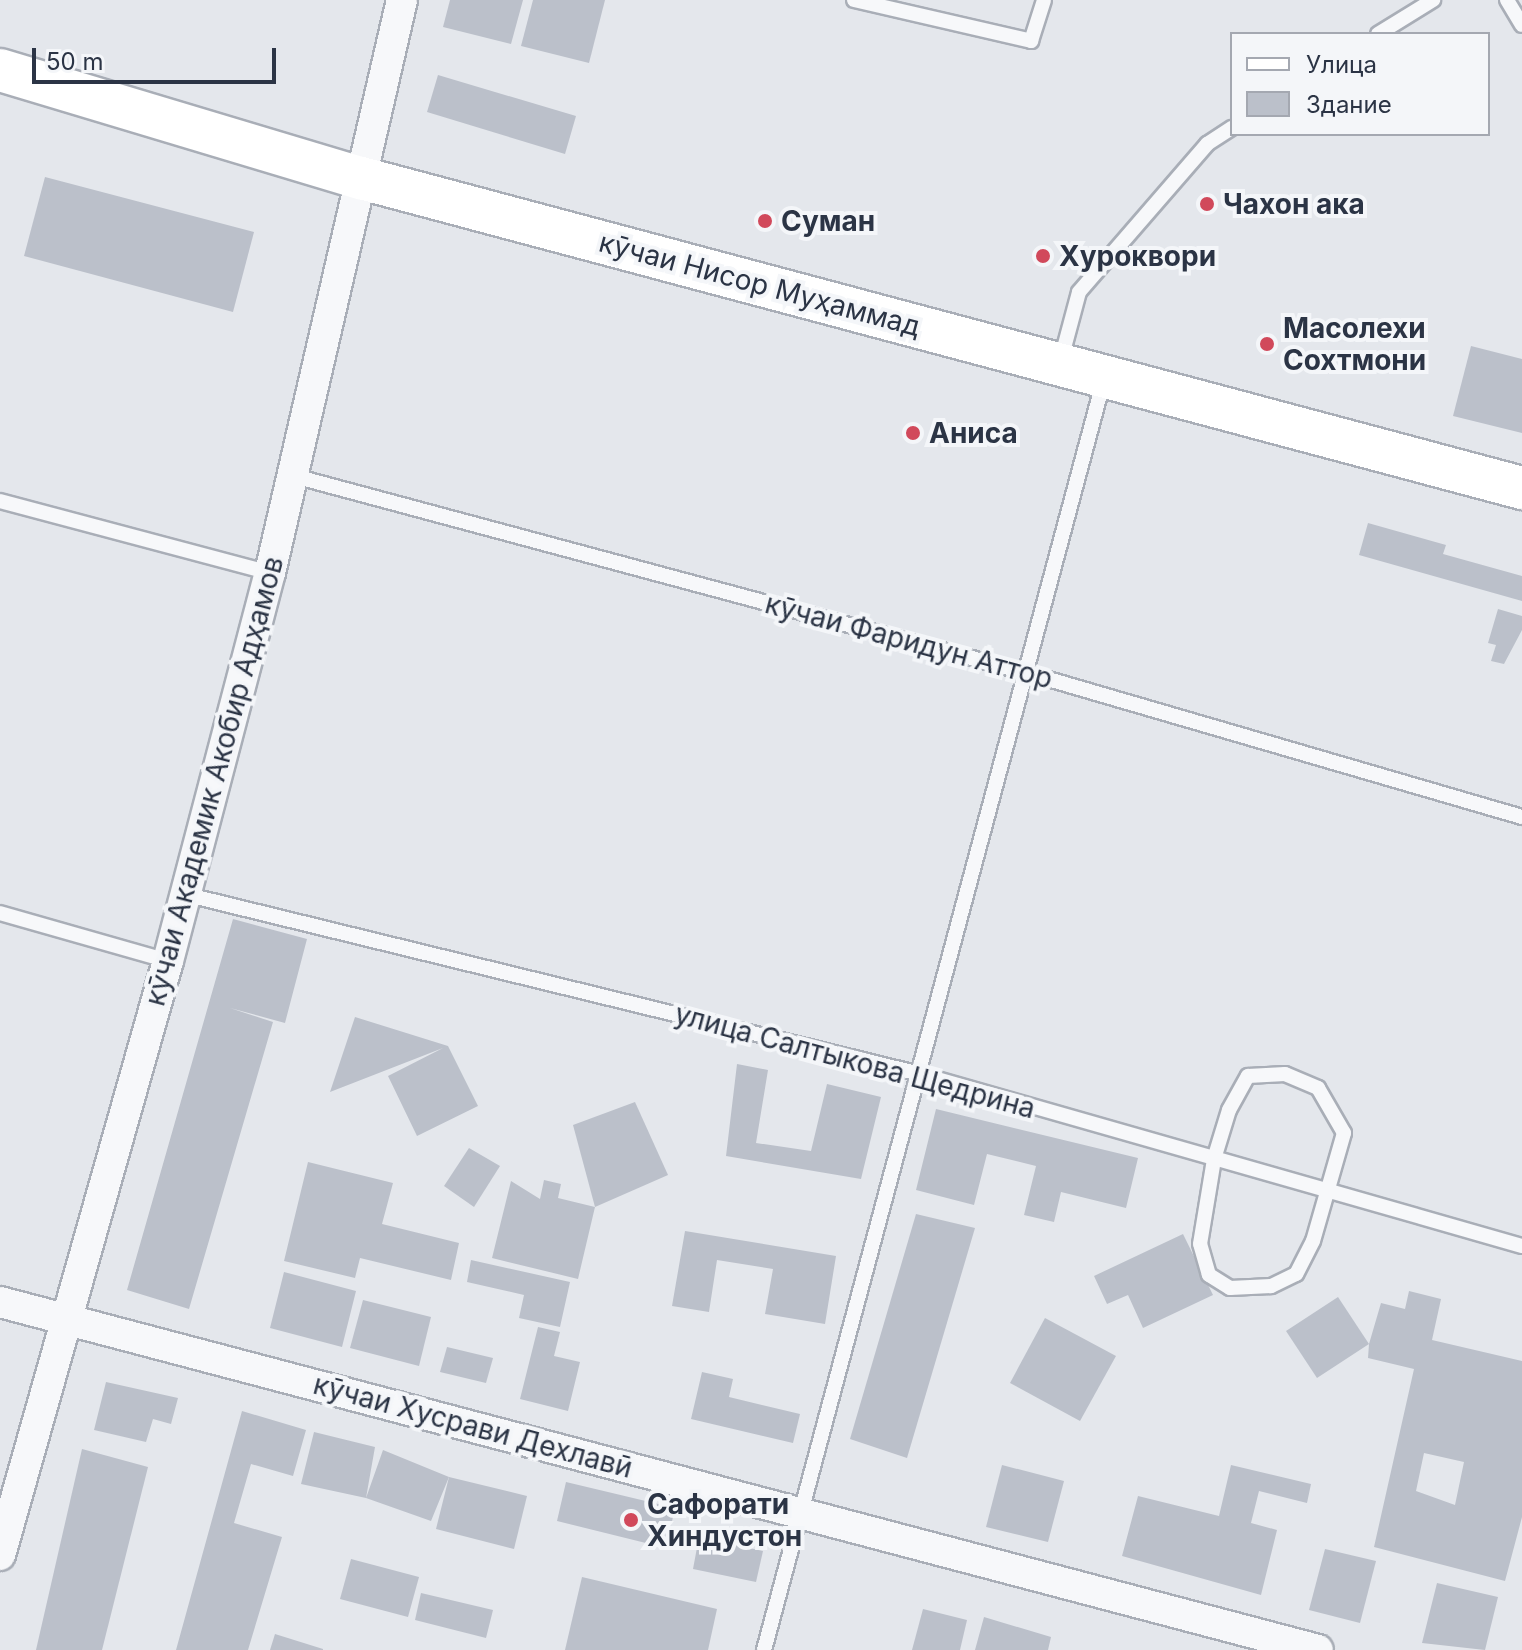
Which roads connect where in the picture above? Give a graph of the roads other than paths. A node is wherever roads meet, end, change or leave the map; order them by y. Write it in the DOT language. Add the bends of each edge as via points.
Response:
graph roads {
  1 [pos="402,0"];
  2 [pos="854,0"];
  3 [pos="1044,0"];
  4 [pos="1433,0"];
  5 [pos="1507,0"];
  6 [pos="1522,25"];
  7 [pos="1381,32"];
  8 [pos="0,70"];
  9 [pos="1230,129"];
  10 [pos="361,178"];
  11 [pos="1060,364"];
  12 [pos="1105,375"];
  13 [pos="294,476"];
  14 [pos="1522,488"];
  15 [pos="0,501"];
  16 [pos="270,573"];
  17 [pos="1024,672"];
  18 [pos="1522,817"];
  19 [pos="184,894"];
  20 [pos="0,913"];
  21 [pos="168,961"];
  22 [pos="916,1073"];
  23 [pos="1214,1159"];
  24 [pos="1328,1191"];
  25 [pos="1522,1246"];
  26 [pos="0,1302"];
  27 [pos="63,1319"];
  28 [pos="801,1512"];
  29 [pos="0,1555"];
  30 [pos="764,1650"];
  31 [pos="1318,1650"];
  1 -- 10 [label="street, кӯчаи Академик Акобир Адҳамов"];
  2 -- 3 [label="lane" via="1031,41"];
  4 -- 7 [label="lane"];
  5 -- 6 [label="lane"];
  8 -- 10 [label="street, кӯчаи Нисор Муҳаммад"];
  9 -- 11 [label="lane" via="1207,144 1079,292"];
  10 -- 11 [label="street, кӯчаи Нисор Муҳаммад"];
  10 -- 13 [label="street, кӯчаи Академик Акобир Адҳамов"];
  11 -- 12 [label="street, кӯчаи Нисор Муҳаммад"];
  12 -- 14 [label="street, кӯчаи Нисор Муҳаммад"];
  12 -- 17 [label="lane"];
  13 -- 16 [label="street, кӯчаи Академик Акобир Адҳамов"];
  13 -- 17 [label="lane, кӯчаи Фаридун Аттор"];
  15 -- 16 [label="lane"];
  16 -- 19 [label="street, кӯчаи Академик Акобир Адҳамов"];
  17 -- 18 [label="lane, кӯчаи Фаридун Аттор"];
  17 -- 22 [label="lane"];
  19 -- 21 [label="street, кӯчаи Академик Акобир Адҳамов"];
  19 -- 22 [label="lane, улица Салтыкова Щедрина"];
  20 -- 21 [label="lane"];
  21 -- 27 [label="street, кӯчаи Академик Акобир Адҳамов"];
  22 -- 23 [label="lane, улица Салтыкова Щедрина"];
  22 -- 28 [label="lane"];
  23 -- 24 [label="lane, улица Салтыкова Щедрина"];
  23 -- 24 [label="lane" via="1229,1110 1248,1076 1285,1074 1318,1088 1344,1133"];
  23 -- 24 [label="lane" via="1200,1244 1209,1275 1230,1288 1271,1286 1296,1274"];
  24 -- 25 [label="lane, улица Салтыкова Щедрина"];
  26 -- 27 [label="street, кӯчаи Хусрави Дехлавӣ"];
  27 -- 28 [label="street, кӯчаи Хусрави Дехлавӣ"];
  27 -- 29 [label="street, кӯчаи Академик Акобир Адҳамов"];
  28 -- 30 [label="lane"];
  28 -- 31 [label="street, кӯчаи Хусрави Дехлавӣ"];
}
